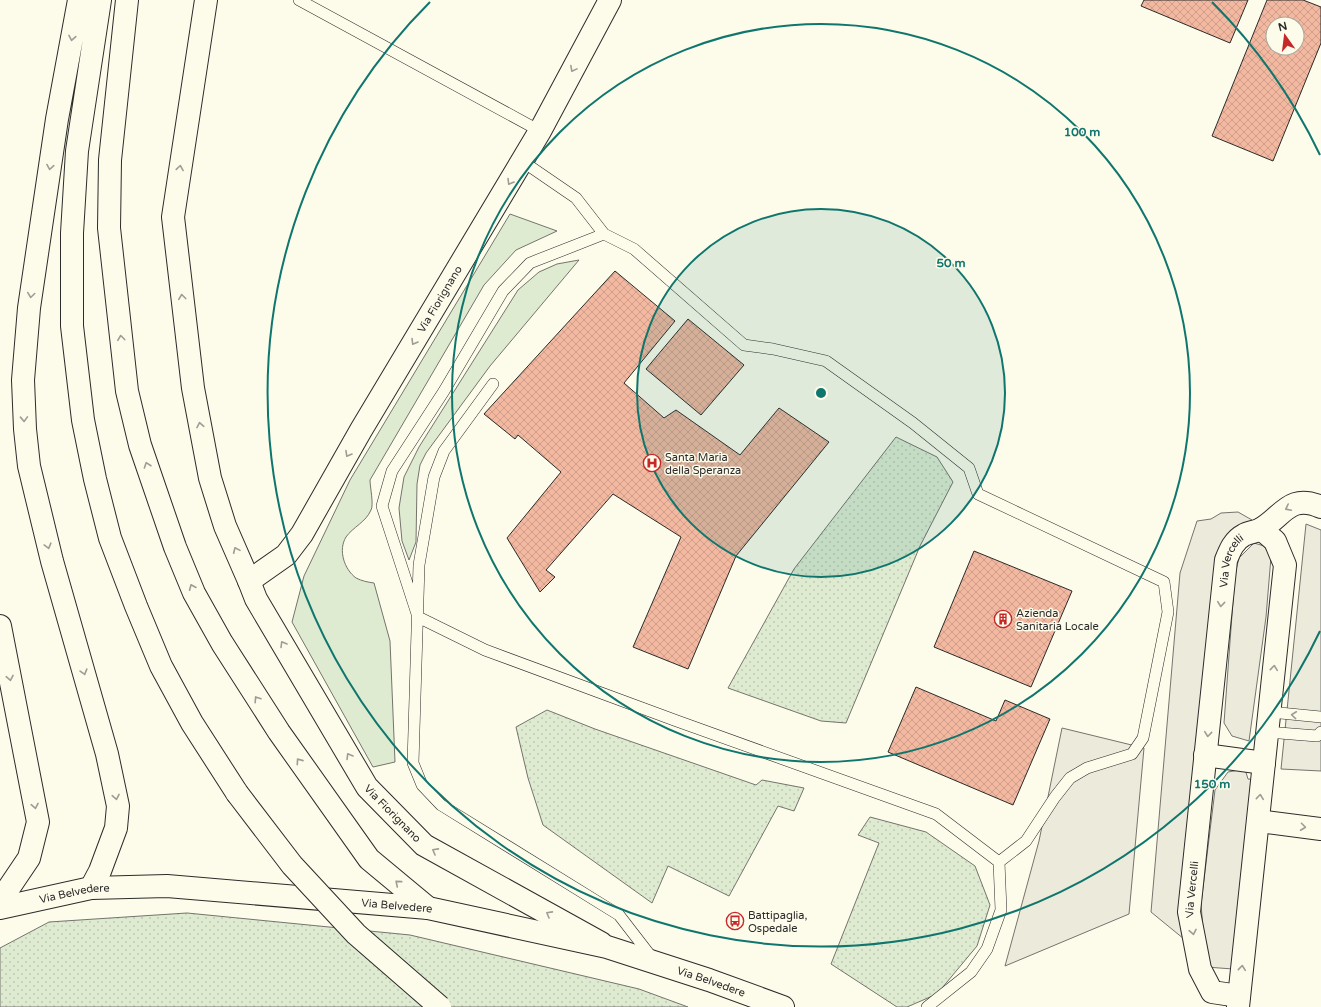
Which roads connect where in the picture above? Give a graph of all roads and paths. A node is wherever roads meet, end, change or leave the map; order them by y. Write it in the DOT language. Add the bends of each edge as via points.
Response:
graph roads {
  1 [pos="79,0"];
  2 [pos="100,0"];
  3 [pos="127,0"];
  4 [pos="206,0"];
  5 [pos="299,0"];
  6 [pos="610,0"];
  7 [pos="540,131"];
  8 [pos="522,161"];
  9 [pos="604,234"];
  10 [pos="493,384"];
  11 [pos="1321,507"];
  12 [pos="1261,529"];
  13 [pos="252,590"];
  14 [pos="418,618"];
  15 [pos="0,626"];
  16 [pos="1320,717"];
  17 [pos="1268,722"];
  18 [pos="1321,732"];
  19 [pos="1206,755"];
  20 [pos="1264,763"];
  21 [pos="1258,821"];
  22 [pos="1321,829"];
  23 [pos="999,862"];
  24 [pos="91,888"];
  25 [pos="0,901"];
  26 [pos="0,908"];
  27 [pos="428,908"];
  28 [pos="607,947"];
  29 [pos="656,963"];
  30 [pos="1213,999"];
  31 [pos="1239,1002"];
  32 [pos="440,1007"];
  33 [pos="783,1007"];
  34 [pos="927,1007"];
  1 -- 24 [label="main road, one-way" via="57,119 29,308 23,380 30,474 118,806 116,828"];
  2 -- 32 [label="main road, bridge" via="77,151 72,233 72,326 83,420 110,538 161,666 192,723 237,793 292,865 356,934"];
  27 -- 3 [label="main road, one-way" via="369,859 279,732 226,649 194,593 140,445 127,391 109,228 110,160"];
  13 -- 4 [label="main road, one-way" via="225,526 210,478 192,388 173,217"];
  5 -- 7 [label="lane"];
  6 -- 7 [label="main road, Via Fiorignano, one-way"];
  7 -- 8 [label="main road, Via Fiorignano"];
  8 -- 9 [label="lane" via="576,198"];
  8 -- 13 [label="main road, Via Fiorignano, one-way" via="361,430 302,534 286,555"];
  9 -- 14 [label="lane" via="530,263 503,291 444,391 392,471 382,506"];
  9 -- 23 [label="lane" via="634,248 744,345 826,361 913,423 969,468 978,494 1164,582 1168,612 1143,738 1132,754 1087,768 1070,778 1026,842"];
  10 -- 14 [label="lane" via="444,451 434,477 420,565"];
  11 -- 12 [label="main road, one-way" via="1297,504 1284,509"];
  17 -- 12 [label="main road, Via Vercelli, one-way" via="1285,565 1275,541"];
  12 -- 19 [label="main road, Via Vercelli, one-way" via="1243,536 1232,545 1226,560"];
  28 -- 13 [label="main road, Via Fiorignano, one-way" via="424,845 367,787"];
  14 -- 23 [label="lane" via="485,650 936,814"];
  14 -- 29 [label="lane" via="413,763 422,785 441,805 619,915"];
  15 -- 25 [label="main road, one-way" via="38,822 29,858"];
  16 -- 17 [label="lane, one-way"];
  17 -- 18 [label="lane" via="1317,736"];
  17 -- 20 [label="main road, Via Vercelli"];
  19 -- 20 [label="main road"];
  19 -- 30 [label="main road, Via Vercelli, one-way" via="1189,912 1200,969"];
  21 -- 20 [label="main road, Via Vercelli, one-way"];
  21 -- 22 [label="main road, one-way"];
  31 -- 21 [label="main road, Via Vercelli, one-way"];
  23 -- 34 [label="lane" via="1001,910 987,949 971,972"];
  24 -- 26 [label="main road, Via Belvedere"];
  24 -- 27 [label="main road, Via Belvedere" via="167,886"];
  27 -- 28 [label="main road, Via Belvedere"];
  28 -- 29 [label="main road, Via Belvedere"];
  29 -- 33 [label="main road, Via Belvedere"];
  30 -- 31 [label="main road, Via Vercelli"];
}
